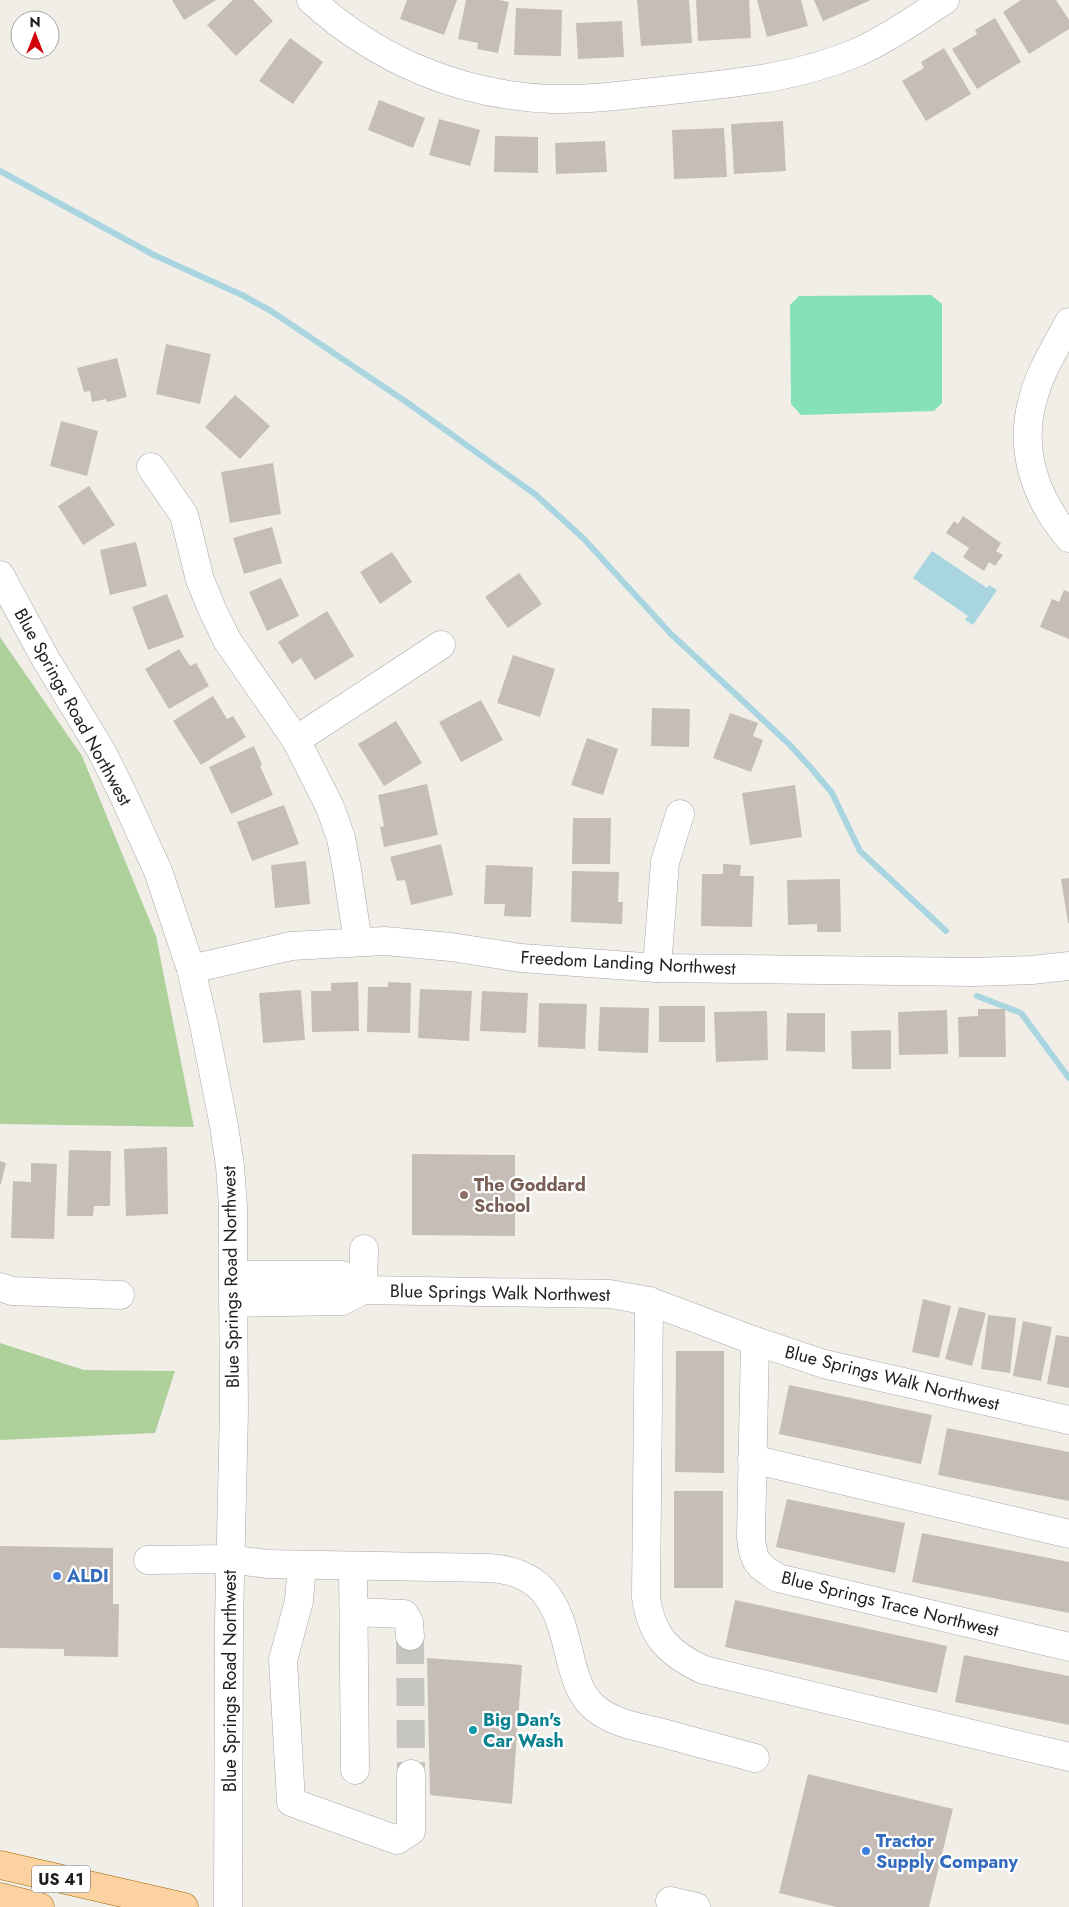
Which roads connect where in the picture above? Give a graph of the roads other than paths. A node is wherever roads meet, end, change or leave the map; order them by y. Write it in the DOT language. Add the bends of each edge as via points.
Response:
graph roads {
  1 [pos="311,0"];
  2 [pos="945,0"];
  3 [pos="1069,322"];
  4 [pos="151,467"];
  5 [pos="1069,538"];
  6 [pos="0,575"];
  7 [pos="441,645"];
  8 [pos="296,740"];
  9 [pos="680,814"];
  10 [pos="358,942"];
  11 [pos="1069,966"];
  12 [pos="657,968"];
  13 [pos="191,969"];
  14 [pos="364,1249"];
  15 [pos="234,1275"];
  16 [pos="0,1287"];
  17 [pos="363,1290"];
  18 [pos="120,1296"];
  19 [pos="649,1301"];
  20 [pos="234,1303"];
  21 [pos="755,1341"];
  22 [pos="1069,1420"];
  23 [pos="752,1459"];
  24 [pos="1069,1534"];
  25 [pos="230,1559"];
  26 [pos="148,1560"];
  27 [pos="302,1566"];
  28 [pos="353,1566"];
  29 [pos="354,1612"];
  30 [pos="410,1636"];
  31 [pos="1069,1647"];
  32 [pos="1069,1756"];
  33 [pos="755,1758"];
  34 [pos="355,1770"];
  35 [pos="411,1774"];
  36 [pos="0,1865"];
  37 [pos="0,1897"];
  38 [pos="40,1907"];
  39 [pos="184,1907"];
  40 [pos="228,1907"];
  1 -- 2 [label="street" via="358,39 429,74 514,96 554,99 597,98 752,82 789,75 859,51"];
  3 -- 5 [label="street" via="1040,378 1032,400 1028,428 1035,484 1045,506"];
  4 -- 8 [label="street" via="184,515 200,580 228,640"];
  6 -- 13 [label="street, Blue Springs Road Northwest" via="122,792 158,871"];
  7 -- 8 [label="street"];
  8 -- 10 [label="street" via="330,807 341,838"];
  9 -- 12 [label="street" via="665,862"];
  10 -- 12 [label="street, Freedom Landing Northwest" via="385,941 522,958"];
  10 -- 13 [label="street, Freedom Landing Northwest" via="291,946"];
  11 -- 12 [label="street, Freedom Landing Northwest" via="975,972"];
  13 -- 15 [label="street, Blue Springs Road Northwest" via="217,1087 230,1166"];
  14 -- 17 [label="street"];
  15 -- 17 [label="street" via="342,1275"];
  15 -- 20 [label="street, Blue Springs Road Northwest"];
  16 -- 18 [label="street" via="12,1291"];
  17 -- 19 [label="street, Blue Springs Walk Northwest" via="610,1294"];
  17 -- 20 [label="street, Blue Springs Walk Northwest" via="342,1301"];
  19 -- 21 [label="street, Blue Springs Walk Northwest"];
  19 -- 32 [label="street" via="646,1597 655,1631 666,1647 684,1662 704,1670"];
  20 -- 25 [label="street, Blue Springs Road Northwest"];
  21 -- 22 [label="street, Blue Springs Walk Northwest" via="824,1364"];
  21 -- 23 [label="street, Blue Springs Trace Northwest"];
  23 -- 24 [label="street"];
  23 -- 31 [label="street, Blue Springs Trace Northwest" via="753,1555 762,1568 778,1578"];
  25 -- 26 [label="street"];
  25 -- 27 [label="street"];
  25 -- 40 [label="street, Blue Springs Road Northwest"];
  27 -- 28 [label="street"];
  27 -- 35 [label="street" via="299,1601 283,1660 291,1802 397,1840 411,1832"];
  28 -- 29 [label="street"];
  28 -- 33 [label="street" via="489,1568 527,1577 544,1590 558,1614 580,1691 596,1708 624,1723"];
  29 -- 30 [label="street" via="404,1614 409,1622"];
  29 -- 34 [label="street"];
  36 -- 39 [label="main road, US 41"];
  37 -- 38 [label="main road"];
}
